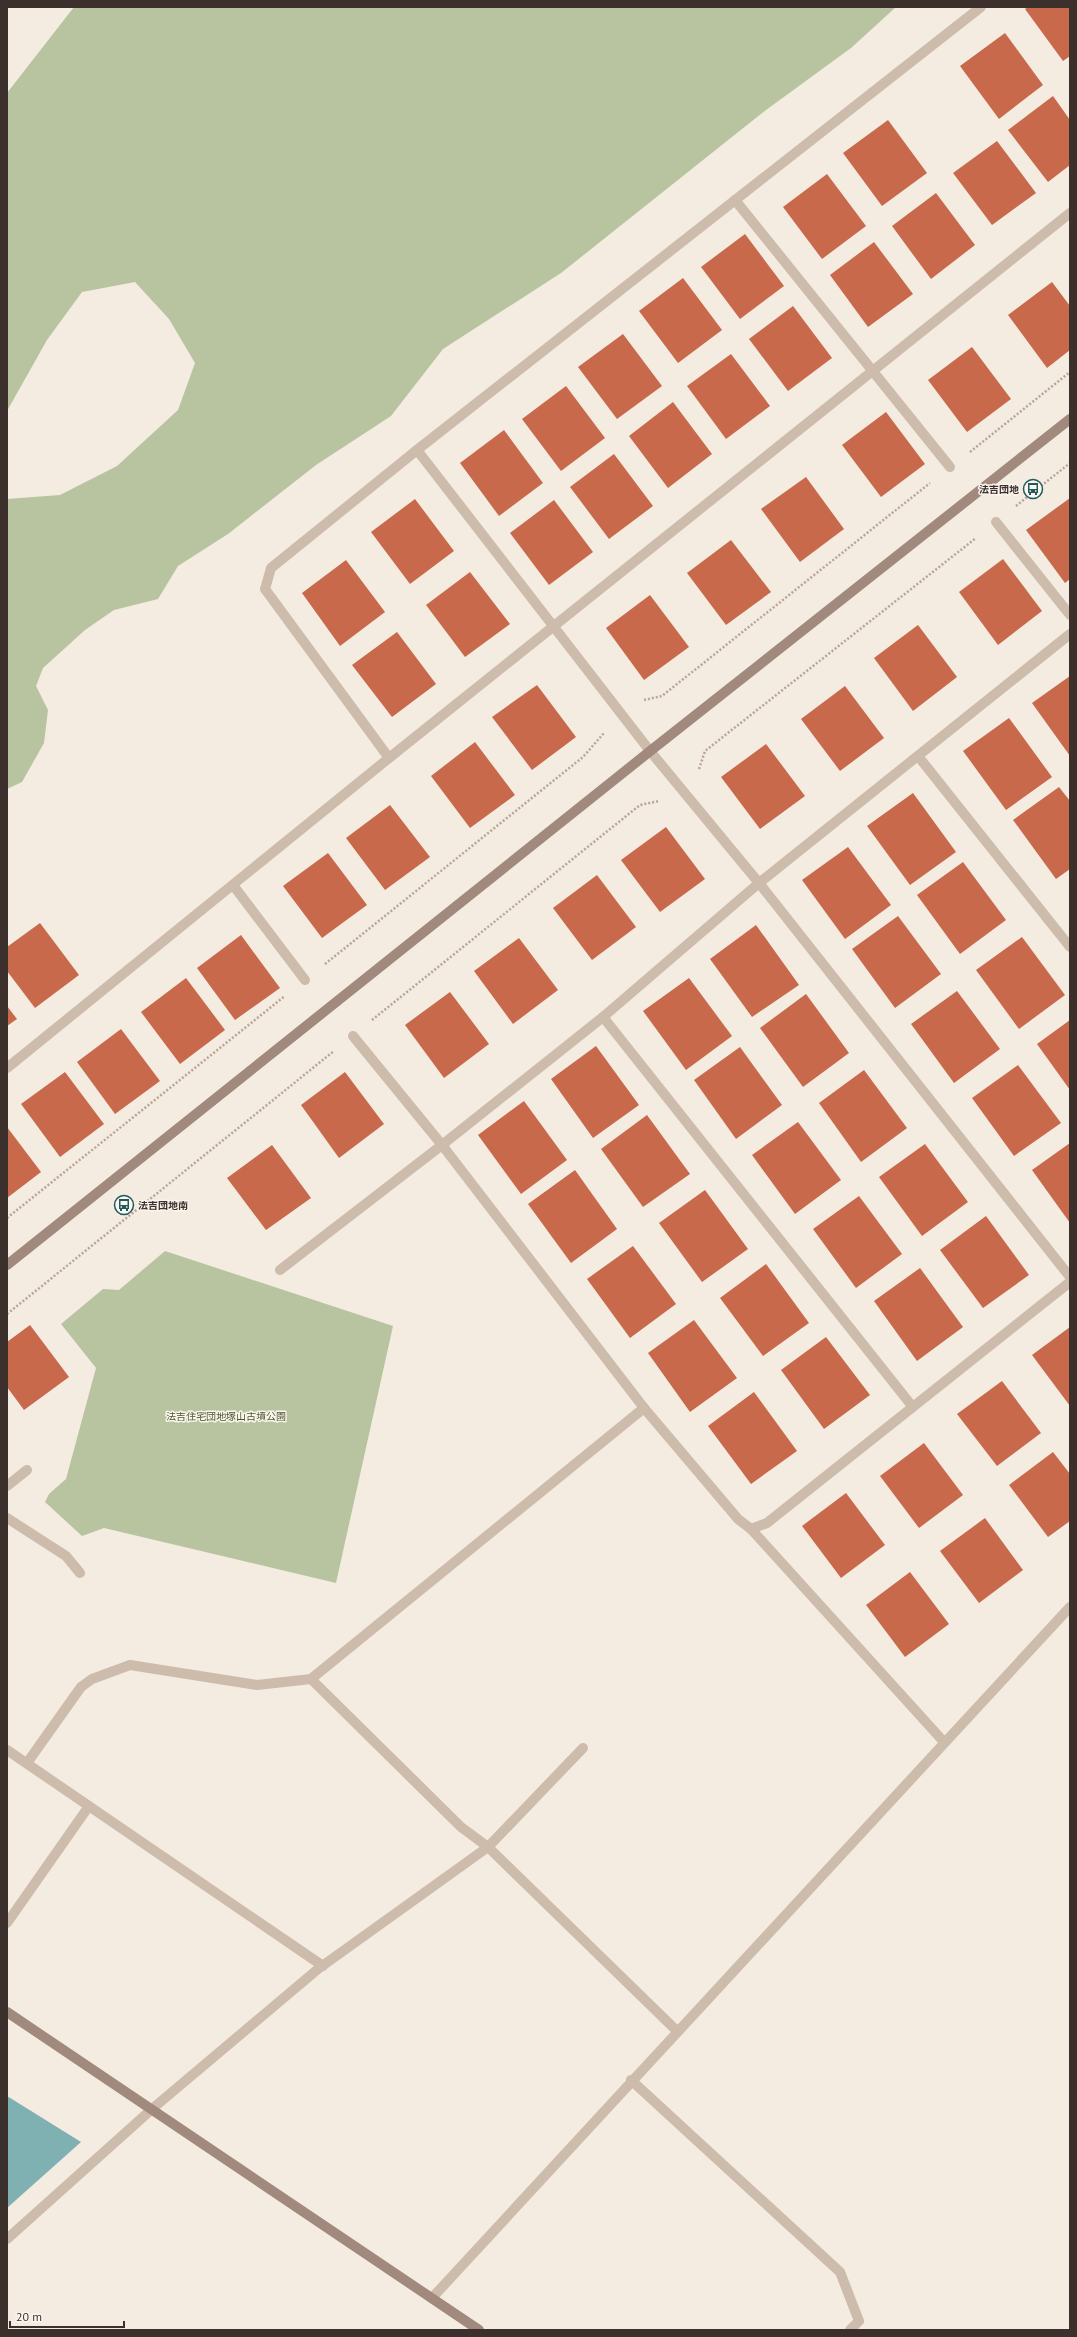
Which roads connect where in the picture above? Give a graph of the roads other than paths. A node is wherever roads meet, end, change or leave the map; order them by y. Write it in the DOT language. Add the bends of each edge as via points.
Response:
graph roads {
  1 [pos="981,7"];
  2 [pos="735,200"];
  3 [pos="1070,213"];
  4 [pos="872,372"];
  5 [pos="1070,420"];
  6 [pos="417,450"];
  7 [pos="950,467"];
  8 [pos="996,522"];
  9 [pos="1070,615"];
  10 [pos="554,627"];
  11 [pos="1070,634"];
  12 [pos="650,751"];
  13 [pos="918,756"];
  14 [pos="389,758"];
  15 [pos="760,883"];
  16 [pos="233,885"];
  17 [pos="1070,947"];
  18 [pos="305,980"];
  19 [pos="603,1017"];
  20 [pos="353,1036"];
  21 [pos="7,1068"];
  22 [pos="442,1145"];
  23 [pos="7,1265"];
  24 [pos="280,1270"];
  25 [pos="1070,1277"];
  26 [pos="1070,1282"];
  27 [pos="912,1406"];
  28 [pos="644,1408"];
  29 [pos="27,1470"];
  30 [pos="7,1486"];
  31 [pos="7,1518"];
  32 [pos="751,1529"];
  33 [pos="80,1573"];
  34 [pos="1070,1607"];
  35 [pos="311,1679"];
  36 [pos="944,1742"];
  37 [pos="583,1748"];
  38 [pos="7,1750"];
  39 [pos="27,1763"];
  40 [pos="89,1806"];
  41 [pos="488,1847"];
  42 [pos="7,1923"];
  43 [pos="323,1966"];
  44 [pos="7,2012"];
  45 [pos="677,2030"];
  46 [pos="631,2080"];
  47 [pos="152,2109"];
  48 [pos="7,2239"];
  49 [pos="432,2298"];
  50 [pos="479,2330"];
  51 [pos="850,2330"];
  1 -- 2 [label="street"];
  2 -- 4 [label="street"];
  2 -- 6 [label="street"];
  3 -- 4 [label="street"];
  4 -- 7 [label="street"];
  4 -- 10 [label="street"];
  5 -- 12 [label="street"];
  6 -- 10 [label="street"];
  6 -- 14 [label="street" via="271,568 265,589"];
  8 -- 9 [label="street"];
  10 -- 12 [label="street"];
  10 -- 14 [label="street"];
  11 -- 13 [label="street"];
  12 -- 15 [label="street"];
  12 -- 23 [label="street"];
  13 -- 15 [label="street"];
  13 -- 17 [label="street"];
  14 -- 16 [label="street"];
  15 -- 19 [label="street"];
  15 -- 25 [label="street"];
  16 -- 18 [label="street"];
  16 -- 21 [label="street"];
  19 -- 22 [label="street"];
  19 -- 27 [label="street"];
  20 -- 22 [label="street"];
  22 -- 24 [label="street"];
  22 -- 28 [label="street"];
  26 -- 27 [label="street"];
  27 -- 32 [label="street" via="766,1522"];
  28 -- 32 [label="street" via="738,1519"];
  28 -- 35 [label="street"];
  29 -- 30 [label="street"];
  31 -- 33 [label="street" via="66,1556"];
  32 -- 36 [label="street"];
  34 -- 36 [label="street"];
  35 -- 39 [label="street" via="258,1685 141,1666 117,1668 92,1679 81,1688"];
  35 -- 41 [label="street" via="461,1827"];
  36 -- 45 [label="street"];
  37 -- 41 [label="street"];
  38 -- 39 [label="street"];
  39 -- 40 [label="street"];
  40 -- 42 [label="street"];
  40 -- 43 [label="street"];
  41 -- 43 [label="street"];
  41 -- 45 [label="street"];
  43 -- 47 [label="street"];
  44 -- 47 [label="street"];
  45 -- 46 [label="street"];
  46 -- 49 [label="street"];
  46 -- 51 [label="street" via="840,2272 859,2321"];
  47 -- 48 [label="street"];
  47 -- 49 [label="street"];
  49 -- 50 [label="street"];
}
